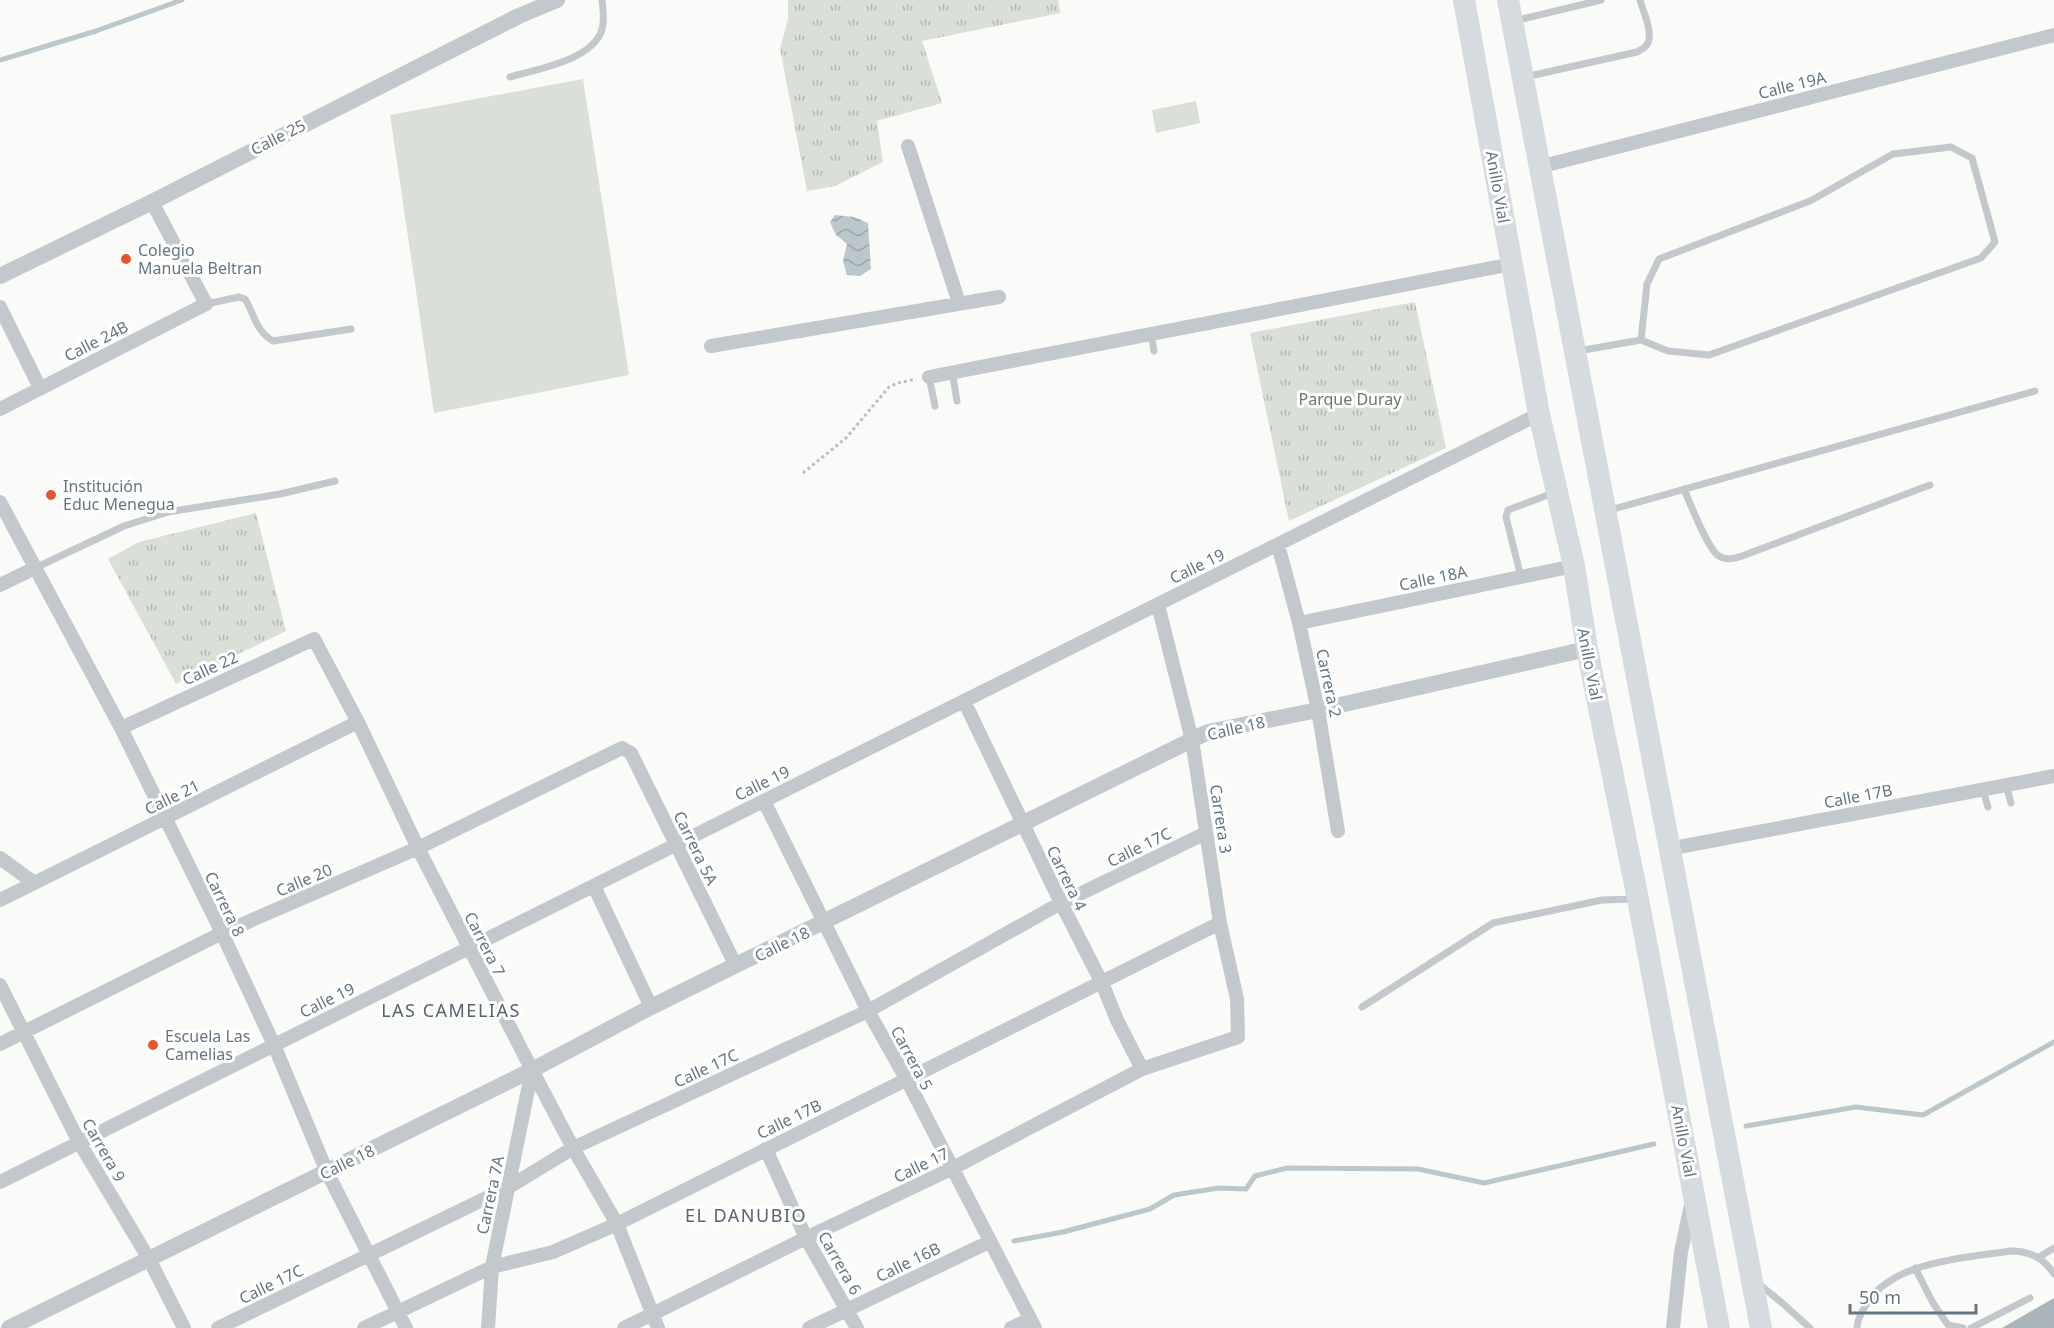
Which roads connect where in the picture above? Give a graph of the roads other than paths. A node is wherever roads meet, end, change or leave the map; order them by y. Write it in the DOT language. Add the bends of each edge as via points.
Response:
graph roads {
  1 [pos="557,0"];
  2 [pos="602,0"];
  3 [pos="1464,0"];
  4 [pos="1601,0"];
  5 [pos="1640,0"];
  6 [pos="1510,11"];
  7 [pos="2054,35"];
  8 [pos="510,77"];
  9 [pos="1522,78"];
  10 [pos="908,146"];
  11 [pos="1539,167"];
  12 [pos="152,202"];
  13 [pos="1512,264"];
  14 [pos="0,276"];
  15 [pos="999,297"];
  16 [pos="959,303"];
  17 [pos="206,304"];
  18 [pos="0,307"];
  19 [pos="351,329"];
  20 [pos="1151,334"];
  21 [pos="1641,340"];
  22 [pos="711,346"];
  23 [pos="1154,351"];
  24 [pos="1574,352"];
  25 [pos="952,372"];
  26 [pos="929,377"];
  27 [pos="40,388"];
  28 [pos="2035,391"];
  29 [pos="957,401"];
  30 [pos="935,406"];
  31 [pos="0,409"];
  32 [pos="1539,414"];
  33 [pos="335,481"];
  34 [pos="1930,485"];
  35 [pos="1684,489"];
  36 [pos="1558,491"];
  37 [pos="0,502"];
  38 [pos="1604,511"];
  39 [pos="1278,545"];
  40 [pos="1574,566"];
  41 [pos="35,568"];
  42 [pos="1521,577"];
  43 [pos="0,585"];
  44 [pos="1158,605"];
  45 [pos="1299,623"];
  46 [pos="314,639"];
  47 [pos="1587,650"];
  48 [pos="964,701"];
  49 [pos="1318,710"];
  50 [pos="358,722"];
  51 [pos="121,728"];
  52 [pos="1192,740"];
  53 [pos="622,748"];
  54 [pos="2054,776"];
  55 [pos="2006,785"];
  56 [pos="1983,790"];
  57 [pos="764,801"];
  58 [pos="2011,803"];
  59 [pos="1988,807"];
  60 [pos="165,819"];
  61 [pos="1022,823"];
  62 [pos="1338,831"];
  63 [pos="1206,833"];
  64 [pos="676,845"];
  65 [pos="418,848"];
  66 [pos="1668,849"];
  67 [pos="0,858"];
  68 [pos="33,882"];
  69 [pos="594,886"];
  70 [pos="1638,899"];
  71 [pos="0,900"];
  72 [pos="1061,903"];
  73 [pos="826,922"];
  74 [pos="1220,923"];
  75 [pos="222,933"];
  76 [pos="469,948"];
  77 [pos="736,966"];
  78 [pos="1102,982"];
  79 [pos="0,985"];
  80 [pos="651,1007"];
  81 [pos="1362,1007"];
  82 [pos="868,1011"];
  83 [pos="23,1033"];
  84 [pos="1234,1039"];
  85 [pos="0,1044"];
  86 [pos="274,1046"];
  87 [pos="1142,1069"];
  88 [pos="532,1070"];
  89 [pos="907,1080"];
  90 [pos="79,1142"];
  91 [pos="573,1148"];
  92 [pos="766,1149"];
  93 [pos="951,1169"];
  94 [pos="327,1172"];
  95 [pos="0,1182"];
  96 [pos="509,1187"];
  97 [pos="1694,1194"];
  98 [pos="617,1224"];
  99 [pos="806,1238"];
  100 [pos="989,1242"];
  101 [pos="2054,1248"];
  102 [pos="368,1255"];
  103 [pos="2038,1257"];
  104 [pos="149,1259"];
  105 [pos="492,1267"];
  106 [pos="1915,1268"];
  107 [pos="2054,1274"];
  108 [pos="1751,1279"];
  109 [pos="2030,1298"];
  110 [pos="848,1310"];
  111 [pos="398,1311"];
  112 [pos="651,1315"];
  113 [pos="1032,1323"];
  114 [pos="9,1328"];
  115 [pos="184,1328"];
  116 [pos="218,1328"];
  117 [pos="364,1328"];
  118 [pos="406,1328"];
  119 [pos="489,1328"];
  120 [pos="624,1328"];
  121 [pos="658,1328"];
  122 [pos="809,1328"];
  123 [pos="857,1328"];
  124 [pos="1011,1328"];
  125 [pos="1673,1328"];
  126 [pos="1719,1328"];
  127 [pos="1761,1328"];
  128 [pos="1810,1328"];
  129 [pos="1857,1328"];
  130 [pos="1963,1328"];
  131 [pos="1971,1328"];
  1 -- 12 [label="street, Calle 25"];
  2 -- 8 [label="lane" via="603,25 597,40 586,50"];
  3 -- 13 [label="highway, Anillo Vial"];
  4 -- 6 [label="lane"];
  5 -- 9 [label="lane" via="1649,37 1646,46"];
  6 -- 9 [label="highway"];
  7 -- 11 [label="street, Calle 19A"];
  9 -- 11 [label="highway"];
  10 -- 16 [label="street"];
  11 -- 24 [label="highway"];
  12 -- 14 [label="street, Calle 25"];
  12 -- 17 [label="street"];
  13 -- 20 [label="street"];
  13 -- 32 [label="highway, Anillo Vial"];
  15 -- 16 [label="street"];
  16 -- 22 [label="street"];
  17 -- 19 [label="lane" via="245,299 257,327 273,341"];
  17 -- 27 [label="street, Calle 24B"];
  18 -- 27 [label="street"];
  20 -- 23 [label="lane"];
  20 -- 25 [label="street"];
  21 -- 21 [label="lane" via="1647,284 1659,259 1810,201 1893,154 1951,147 1972,158 1995,242 1981,258 1709,355 1668,351"];
  21 -- 24 [label="lane"];
  24 -- 38 [label="highway"];
  25 -- 26 [label="street"];
  25 -- 29 [label="lane"];
  26 -- 30 [label="lane"];
  27 -- 31 [label="street, Calle 24B"];
  28 -- 35 [label="lane"];
  32 -- 36 [label="highway, Anillo Vial"];
  32 -- 39 [label="street, Calle 19"];
  33 -- 41 [label="lane" via="168,512 116,529"];
  34 -- 35 [label="lane" via="1729,559 1718,556 1710,546"];
  35 -- 38 [label="lane"];
  36 -- 40 [label="highway, Anillo Vial"];
  36 -- 42 [label="lane" via="1508,510 1506,517"];
  37 -- 41 [label="street, Carrera 8"];
  38 -- 66 [label="highway"];
  39 -- 44 [label="street, Calle 19"];
  39 -- 45 [label="street, Carrera 2"];
  40 -- 42 [label="street, Calle 18A"];
  40 -- 47 [label="highway, Anillo Vial"];
  41 -- 43 [label="street"];
  41 -- 51 [label="street, Carrera 8"];
  42 -- 45 [label="street, Calle 18A"];
  44 -- 48 [label="street, Calle 19"];
  44 -- 52 [label="street, Carrera 3"];
  45 -- 49 [label="street, Carrera 2"];
  46 -- 50 [label="street, Carrera 7"];
  46 -- 51 [label="street, Calle 22"];
  47 -- 49 [label="street, Calle 18"];
  47 -- 70 [label="highway, Anillo Vial"];
  48 -- 57 [label="street, Calle 19"];
  48 -- 61 [label="street, Carrera 4"];
  49 -- 52 [label="street, Calle 18" via="1208,732"];
  49 -- 62 [label="street, Carrera 2"];
  50 -- 60 [label="street, Calle 21"];
  50 -- 65 [label="street, Carrera 7"];
  51 -- 60 [label="street, Carrera 8"];
  52 -- 61 [label="street, Calle 18"];
  52 -- 63 [label="street, Carrera 3"];
  53 -- 64 [label="street, Carrera 5A" via="631,753"];
  53 -- 65 [label="street, Calle 20"];
  54 -- 55 [label="street, Calle 17B"];
  55 -- 56 [label="street, Calle 17B"];
  55 -- 58 [label="lane"];
  56 -- 59 [label="lane"];
  56 -- 66 [label="street, Calle 17B"];
  57 -- 64 [label="street, Calle 19"];
  57 -- 73 [label="street, Carrera 5"];
  60 -- 68 [label="street, Calle 21"];
  60 -- 75 [label="street, Carrera 8"];
  61 -- 72 [label="street, Carrera 4"];
  61 -- 73 [label="street, Calle 18"];
  63 -- 72 [label="street, Calle 17C"];
  63 -- 74 [label="street, Carrera 3"];
  64 -- 69 [label="street, Calle 19"];
  64 -- 77 [label="street, Carrera 5A"];
  65 -- 75 [label="street, Calle 20"];
  65 -- 76 [label="street, Carrera 7"];
  66 -- 108 [label="highway"];
  67 -- 68 [label="street"];
  68 -- 71 [label="street, Calle 21"];
  69 -- 76 [label="street, Calle 19"];
  69 -- 80 [label="street"];
  70 -- 81 [label="lane" via="1602,900 1493,924"];
  70 -- 97 [label="highway, Anillo Vial"];
  72 -- 78 [label="street, Carrera 4"];
  72 -- 82 [label="street, Calle 17C"];
  73 -- 77 [label="street, Calle 18"];
  73 -- 82 [label="street, Carrera 5"];
  74 -- 78 [label="street, Calle 17B"];
  74 -- 84 [label="street, Carrera 3" via="1237,999 1239,1033"];
  75 -- 83 [label="street, Calle 20"];
  75 -- 86 [label="street, Carrera 8"];
  76 -- 86 [label="street, Calle 19"];
  76 -- 88 [label="street, Carrera 7"];
  77 -- 80 [label="street, Calle 18"];
  78 -- 87 [label="street, Carrera 4"];
  78 -- 89 [label="street, Calle 17B"];
  79 -- 83 [label="street, Carrera 9"];
  80 -- 88 [label="street, Calle 18"];
  82 -- 89 [label="street, Carrera 5"];
  82 -- 91 [label="street, Calle 17C"];
  83 -- 85 [label="street, Calle 20"];
  83 -- 90 [label="street, Carrera 9"];
  84 -- 87 [label="street, Calle 17"];
  86 -- 90 [label="street, Calle 19"];
  86 -- 94 [label="street, Carrera 8"];
  87 -- 93 [label="street, Calle 17"];
  88 -- 91 [label="street, Carrera 7"];
  88 -- 94 [label="street, Calle 18"];
  88 -- 96 [label="street, Carrera 7A"];
  89 -- 92 [label="street, Calle 17B"];
  89 -- 93 [label="street, Carrera 5"];
  90 -- 95 [label="street, Calle 19"];
  90 -- 104 [label="street, Carrera 9"];
  91 -- 96 [label="street, Calle 17C"];
  91 -- 98 [label="street, Carrera 7"];
  92 -- 98 [label="street, Calle 17B"];
  92 -- 99 [label="street, Carrera 6"];
  93 -- 99 [label="street, Calle 17"];
  93 -- 100 [label="street, Carrera 5"];
  94 -- 102 [label="street, Carrera 8"];
  94 -- 104 [label="street, Calle 18"];
  96 -- 102 [label="street, Calle 17C"];
  96 -- 105 [label="street, Carrera 7A"];
  97 -- 125 [label="street" via="1681,1252"];
  97 -- 126 [label="highway, Anillo Vial"];
  98 -- 105 [label="street, Calle 17B" via="553,1252"];
  98 -- 112 [label="street, Carrera 7"];
  99 -- 110 [label="street, Carrera 6"];
  99 -- 112 [label="street, Calle 17"];
  100 -- 110 [label="street, Calle 16B"];
  100 -- 113 [label="street, Carrera 5"];
  101 -- 103 [label="lane"];
  102 -- 111 [label="street, Carrera 8"];
  102 -- 116 [label="street, Calle 17C"];
  103 -- 106 [label="lane" via="2010,1251"];
  103 -- 107 [label="lane"];
  104 -- 114 [label="street, Calle 18"];
  104 -- 115 [label="street, Carrera 9"];
  105 -- 111 [label="street, Calle 17B"];
  105 -- 119 [label="street, Carrera 7A"];
  106 -- 129 [label="lane" via="1885,1283 1869,1299"];
  106 -- 130 [label="lane" via="1948,1324"];
  108 -- 127 [label="highway"];
  108 -- 128 [label="lane"];
  109 -- 131 [label="lane"];
  110 -- 122 [label="street, Calle 16B"];
  110 -- 123 [label="street, Carrera 6"];
  111 -- 117 [label="street, Calle 17B"];
  111 -- 118 [label="street, Carrera 8"];
  112 -- 120 [label="street, Calle 17"];
  112 -- 121 [label="street, Carrera 7"];
  113 -- 124 [label="street"];
}
